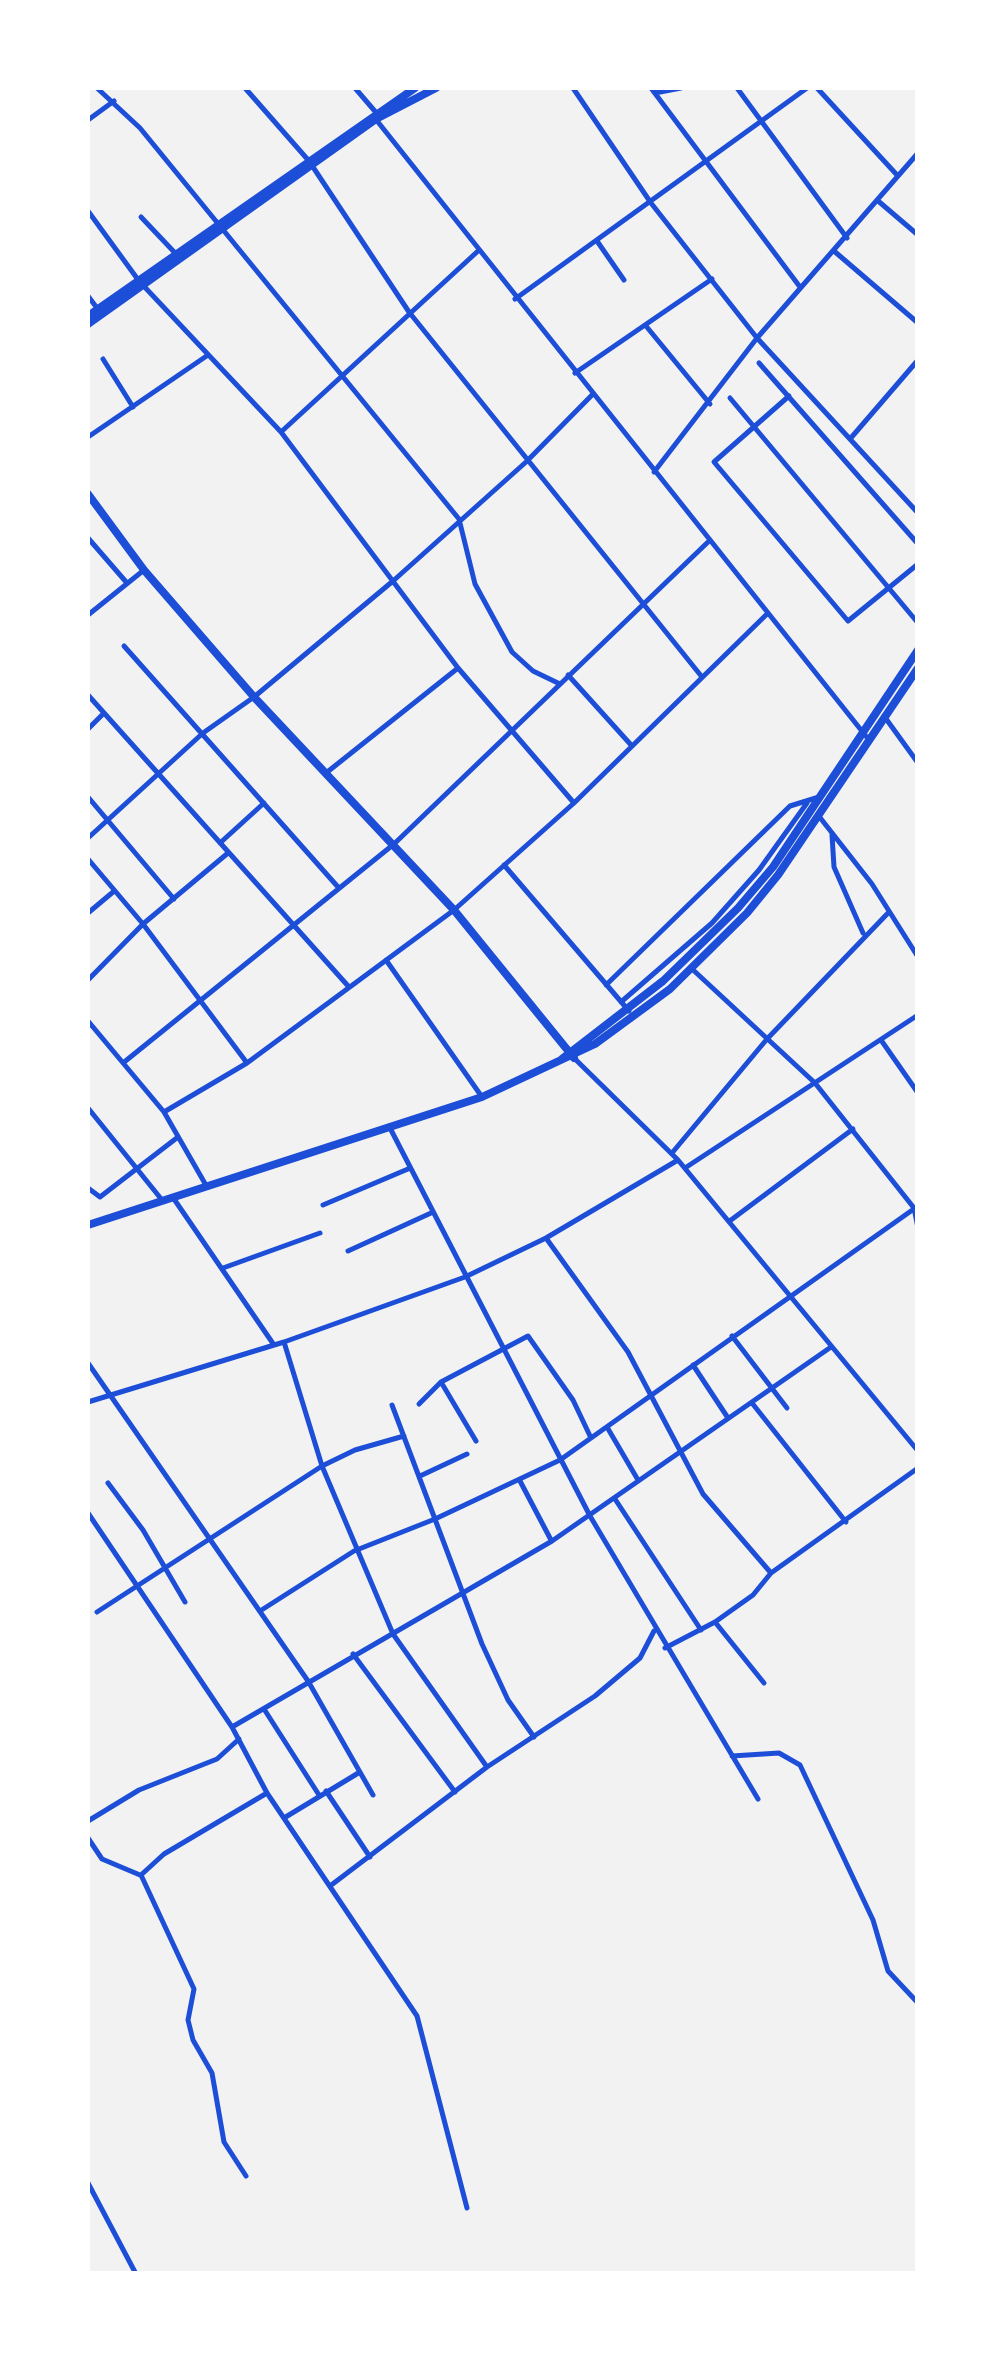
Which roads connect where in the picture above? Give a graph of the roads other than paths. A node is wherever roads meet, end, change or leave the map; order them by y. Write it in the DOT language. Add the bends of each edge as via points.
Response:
graph roads {
  1 [pos="97,88"];
  2 [pos="245,88"];
  3 [pos="355,88"];
  4 [pos="415,88"];
  5 [pos="436,88"];
  6 [pos="573,88"];
  7 [pos="681,88"];
  8 [pos="737,88"];
  9 [pos="807,88"];
  10 [pos="817,88"];
  11 [pos="653,90"];
  12 [pos="114,101"];
  13 [pos="376,115"];
  14 [pos="88,120"];
  15 [pos="759,123"];
  16 [pos="918,153"];
  17 [pos="707,162"];
  18 [pos="311,164"];
  19 [pos="897,176"];
  20 [pos="877,200"];
  21 [pos="651,202"];
  22 [pos="88,212"];
  23 [pos="141,217"];
  24 [pos="218,227"];
  25 [pos="918,236"];
  26 [pos="847,238"];
  27 [pos="597,241"];
  28 [pos="478,251"];
  29 [pos="834,251"];
  30 [pos="178,256"];
  31 [pos="712,279"];
  32 [pos="624,280"];
  33 [pos="142,283"];
  34 [pos="800,287"];
  35 [pos="88,296"];
  36 [pos="515,299"];
  37 [pos="100,312"];
  38 [pos="408,312"];
  39 [pos="88,316"];
  40 [pos="918,323"];
  41 [pos="88,324"];
  42 [pos="646,326"];
  43 [pos="757,338"];
  44 [pos="208,355"];
  45 [pos="103,359"];
  46 [pos="918,360"];
  47 [pos="759,363"];
  48 [pos="575,374"];
  49 [pos="340,378"];
  50 [pos="592,395"];
  51 [pos="789,396"];
  52 [pos="730,398"];
  53 [pos="710,404"];
  54 [pos="134,407"];
  55 [pos="755,426"];
  56 [pos="280,432"];
  57 [pos="88,437"];
  58 [pos="850,439"];
  59 [pos="526,462"];
  60 [pos="654,472"];
  61 [pos="88,494"];
  62 [pos="918,513"];
  63 [pos="458,519"];
  64 [pos="88,538"];
  65 [pos="708,542"];
  66 [pos="918,544"];
  67 [pos="98,550"];
  68 [pos="88,558"];
  69 [pos="918,564"];
  70 [pos="144,570"];
  71 [pos="392,581"];
  72 [pos="127,583"];
  73 [pos="888,588"];
  74 [pos="642,603"];
  75 [pos="768,614"];
  76 [pos="88,615"];
  77 [pos="918,622"];
  78 [pos="124,646"];
  79 [pos="918,650"];
  80 [pos="458,668"];
  81 [pos="918,668"];
  82 [pos="568,675"];
  83 [pos="702,677"];
  84 [pos="560,684"];
  85 [pos="88,695"];
  86 [pos="254,697"];
  87 [pos="104,713"];
  88 [pos="884,716"];
  89 [pos="88,730"];
  90 [pos="510,732"];
  91 [pos="203,733"];
  92 [pos="866,736"];
  93 [pos="632,746"];
  94 [pos="918,762"];
  95 [pos="326,772"];
  96 [pos="158,775"];
  97 [pos="88,797"];
  98 [pos="820,797"];
  99 [pos="808,800"];
  100 [pos="264,803"];
  101 [pos="574,803"];
  102 [pos="818,815"];
  103 [pos="108,820"];
  104 [pos="832,832"];
  105 [pos="88,838"];
  106 [pos="220,844"];
  107 [pos="394,844"];
  108 [pos="228,853"];
  109 [pos="88,859"];
  110 [pos="504,865"];
  111 [pos="338,887"];
  112 [pos="113,892"];
  113 [pos="174,899"];
  114 [pos="454,910"];
  115 [pos="889,912"];
  116 [pos="88,913"];
  117 [pos="292,922"];
  118 [pos="143,924"];
  119 [pos="864,934"];
  120 [pos="918,956"];
  121 [pos="386,960"];
  122 [pos="691,968"];
  123 [pos="88,980"];
  124 [pos="606,985"];
  125 [pos="350,987"];
  126 [pos="199,1001"];
  127 [pos="627,1009"];
  128 [pos="918,1015"];
  129 [pos="88,1021"];
  130 [pos="767,1039"];
  131 [pos="881,1040"];
  132 [pos="571,1054"];
  133 [pos="122,1063"];
  134 [pos="247,1063"];
  135 [pos="815,1083"];
  136 [pos="918,1093"];
  137 [pos="482,1097"];
  138 [pos="88,1108"];
  139 [pos="164,1112"];
  140 [pos="390,1126"];
  141 [pos="853,1129"];
  142 [pos="178,1136"];
  143 [pos="672,1154"];
  144 [pos="678,1160"];
  145 [pos="684,1168"];
  146 [pos="138,1169"];
  147 [pos="408,1169"];
  148 [pos="207,1187"];
  149 [pos="88,1188"];
  150 [pos="173,1196"];
  151 [pos="162,1200"];
  152 [pos="323,1205"];
  153 [pos="916,1207"];
  154 [pos="431,1213"];
  155 [pos="730,1221"];
  156 [pos="88,1225"];
  157 [pos="918,1228"];
  158 [pos="320,1233"];
  159 [pos="546,1238"];
  160 [pos="348,1250"];
  161 [pos="223,1268"];
  162 [pos="464,1277"];
  163 [pos="789,1296"];
  164 [pos="732,1336"];
  165 [pos="284,1342"];
  166 [pos="274,1345"];
  167 [pos="831,1346"];
  168 [pos="502,1348"];
  169 [pos="88,1363"];
  170 [pos="693,1364"];
  171 [pos="441,1382"];
  172 [pos="772,1388"];
  173 [pos="652,1394"];
  174 [pos="109,1395"];
  175 [pos="88,1402"];
  176 [pos="752,1402"];
  177 [pos="419,1404"];
  178 [pos="392,1405"];
  179 [pos="787,1408"];
  180 [pos="728,1418"];
  181 [pos="607,1427"];
  182 [pos="404,1436"];
  183 [pos="591,1438"];
  184 [pos="476,1442"];
  185 [pos="918,1450"];
  186 [pos="680,1453"];
  187 [pos="466,1454"];
  188 [pos="560,1460"];
  189 [pos="322,1466"];
  190 [pos="918,1468"];
  191 [pos="420,1476"];
  192 [pos="638,1480"];
  193 [pos="520,1481"];
  194 [pos="108,1483"];
  195 [pos="615,1499"];
  196 [pos="88,1513"];
  197 [pos="590,1516"];
  198 [pos="436,1520"];
  199 [pos="846,1522"];
  200 [pos="212,1539"];
  201 [pos="552,1541"];
  202 [pos="354,1550"];
  203 [pos="165,1567"];
  204 [pos="771,1573"];
  205 [pos="137,1587"];
  206 [pos="462,1596"];
  207 [pos="184,1602"];
  208 [pos="260,1611"];
  209 [pos="97,1612"];
  210 [pos="715,1622"];
  211 [pos="701,1630"];
  212 [pos="654,1631"];
  213 [pos="393,1634"];
  214 [pos="665,1648"];
  215 [pos="352,1654"];
  216 [pos="308,1681"];
  217 [pos="764,1683"];
  218 [pos="264,1709"];
  219 [pos="232,1727"];
  220 [pos="534,1737"];
  221 [pos="239,1739"];
  222 [pos="732,1756"];
  223 [pos="488,1767"];
  224 [pos="360,1772"];
  225 [pos="456,1792"];
  226 [pos="267,1793"];
  227 [pos="322,1793"];
  228 [pos="372,1796"];
  229 [pos="758,1799"];
  230 [pos="284,1818"];
  231 [pos="88,1822"];
  232 [pos="88,1838"];
  233 [pos="370,1857"];
  234 [pos="141,1875"];
  235 [pos="330,1886"];
  236 [pos="918,2004"];
  237 [pos="246,2176"];
  238 [pos="88,2183"];
  239 [pos="467,2208"];
  240 [pos="136,2274"];
  1 -- 12 [label="street"];
  2 -- 18 [label="street"];
  3 -- 13 [label="street"];
  4 -- 13 [label="main road"];
  5 -- 13 [label="main road"];
  6 -- 21 [label="street"];
  7 -- 11 [label="street"];
  8 -- 15 [label="street"];
  9 -- 15 [label="street"];
  10 -- 19 [label="street"];
  11 -- 17 [label="street"];
  12 -- 14 [label="street"];
  12 -- 24 [label="street"];
  13 -- 18 [label="main road"];
  13 -- 28 [label="street"];
  15 -- 17 [label="street"];
  15 -- 26 [label="street"];
  16 -- 19 [label="street"];
  17 -- 21 [label="street"];
  17 -- 34 [label="street"];
  18 -- 24 [label="main road"];
  18 -- 38 [label="street"];
  19 -- 20 [label="street"];
  20 -- 25 [label="street"];
  20 -- 26 [label="street"];
  21 -- 27 [label="street"];
  21 -- 31 [label="street"];
  22 -- 33 [label="street"];
  23 -- 30 [label="street"];
  24 -- 30 [label="main road"];
  24 -- 49 [label="street"];
  26 -- 29 [label="street"];
  27 -- 32 [label="street"];
  27 -- 36 [label="street"];
  28 -- 36 [label="street"];
  28 -- 38 [label="street"];
  29 -- 34 [label="street"];
  29 -- 40 [label="street"];
  30 -- 33 [label="main road"];
  31 -- 42 [label="street"];
  31 -- 43 [label="street"];
  33 -- 37 [label="main road"];
  33 -- 44 [label="street"];
  34 -- 43 [label="street"];
  35 -- 37 [label="street"];
  36 -- 48 [label="street"];
  37 -- 39 [label="main road"];
  37 -- 41 [label="main road"];
  38 -- 49 [label="street"];
  38 -- 59 [label="street"];
  42 -- 48 [label="street"];
  42 -- 53 [label="street"];
  43 -- 53 [label="street"];
  43 -- 58 [label="street"];
  44 -- 54 [label="street"];
  44 -- 56 [label="street"];
  45 -- 54 [label="street"];
  46 -- 58 [label="street"];
  47 -- 51 [label="street"];
  48 -- 50 [label="street"];
  49 -- 56 [label="street"];
  49 -- 63 [label="street"];
  50 -- 59 [label="street"];
  50 -- 60 [label="street"];
  51 -- 55 [label="street"];
  51 -- 66 [label="street"];
  52 -- 55 [label="street"];
  53 -- 60 [label="street"];
  54 -- 57 [label="street"];
  55 -- 73 [label="street"];
  55 -- 73 [label="street" via="714,462 850,621"];
  56 -- 71 [label="street"];
  58 -- 62 [label="street"];
  59 -- 63 [label="street"];
  59 -- 74 [label="street"];
  60 -- 65 [label="street"];
  61 -- 70 [label="main road"];
  63 -- 71 [label="street"];
  63 -- 84 [label="street" via="475,584 512,652"];
  64 -- 67 [label="street"];
  65 -- 74 [label="street"];
  65 -- 75 [label="street"];
  67 -- 68 [label="street"];
  67 -- 72 [label="street"];
  69 -- 73 [label="street"];
  70 -- 72 [label="street"];
  70 -- 86 [label="main road"];
  71 -- 80 [label="street"];
  71 -- 86 [label="street"];
  72 -- 76 [label="street"];
  73 -- 77 [label="street"];
  74 -- 82 [label="street"];
  74 -- 83 [label="street"];
  75 -- 83 [label="street"];
  75 -- 92 [label="street"];
  78 -- 91 [label="street"];
  79 -- 92 [label="main road"];
  80 -- 90 [label="street"];
  80 -- 95 [label="street"];
  81 -- 88 [label="main road"];
  82 -- 84 [label="street"];
  82 -- 93 [label="street"];
  83 -- 93 [label="street"];
  84 -- 90 [label="street"];
  85 -- 87 [label="street"];
  86 -- 91 [label="street"];
  86 -- 95 [label="main road"];
  87 -- 89 [label="street"];
  87 -- 96 [label="street"];
  88 -- 92 [label="main road"];
  88 -- 94 [label="street"];
  90 -- 101 [label="street"];
  90 -- 107 [label="street"];
  91 -- 96 [label="street"];
  91 -- 100 [label="street"];
  92 -- 98 [label="main road"];
  92 -- 102 [label="main road"];
  93 -- 101 [label="street"];
  95 -- 107 [label="main road"];
  96 -- 103 [label="street"];
  96 -- 106 [label="street"];
  97 -- 103 [label="street"];
  98 -- 99 [label="street"];
  98 -- 127 [label="main road" via="738,908"];
  99 -- 124 [label="street" via="783,813"];
  99 -- 127 [label="street" via="759,870"];
  100 -- 106 [label="street"];
  100 -- 111 [label="street"];
  101 -- 110 [label="street"];
  102 -- 104 [label="street"];
  102 -- 122 [label="main road" via="747,914"];
  103 -- 105 [label="street"];
  103 -- 113 [label="street"];
  104 -- 115 [label="street"];
  104 -- 119 [label="street" via="834,867"];
  106 -- 108 [label="street"];
  107 -- 111 [label="street"];
  107 -- 114 [label="main road"];
  108 -- 113 [label="street"];
  108 -- 117 [label="street"];
  109 -- 112 [label="street"];
  110 -- 114 [label="street"];
  110 -- 124 [label="street"];
  111 -- 117 [label="street"];
  112 -- 116 [label="street"];
  112 -- 118 [label="street"];
  113 -- 118 [label="street"];
  114 -- 121 [label="street"];
  114 -- 132 [label="main road"];
  115 -- 119 [label="street"];
  115 -- 120 [label="street"];
  117 -- 125 [label="street"];
  117 -- 126 [label="street"];
  118 -- 123 [label="street"];
  118 -- 126 [label="street"];
  119 -- 130 [label="street"];
  121 -- 125 [label="street"];
  121 -- 137 [label="street"];
  122 -- 127 [label="main road"];
  122 -- 130 [label="street"];
  124 -- 127 [label="street"];
  125 -- 134 [label="street"];
  126 -- 133 [label="street"];
  126 -- 134 [label="street"];
  127 -- 132 [label="main road"];
  128 -- 131 [label="street"];
  129 -- 133 [label="street"];
  130 -- 135 [label="street"];
  130 -- 143 [label="street"];
  131 -- 135 [label="street"];
  131 -- 136 [label="street"];
  132 -- 137 [label="main road"];
  132 -- 143 [label="street"];
  133 -- 139 [label="street"];
  134 -- 139 [label="street"];
  135 -- 141 [label="street"];
  135 -- 145 [label="street"];
  137 -- 140 [label="main road"];
  138 -- 146 [label="street"];
  139 -- 142 [label="street"];
  140 -- 147 [label="street"];
  140 -- 148 [label="main road"];
  141 -- 153 [label="street"];
  141 -- 155 [label="street"];
  142 -- 146 [label="street"];
  142 -- 148 [label="street"];
  143 -- 144 [label="street"];
  144 -- 145 [label="street"];
  144 -- 159 [label="street"];
  145 -- 155 [label="street"];
  146 -- 149 [label="street" via="100,1197"];
  146 -- 151 [label="street"];
  147 -- 152 [label="street"];
  147 -- 154 [label="street"];
  148 -- 150 [label="main road"];
  150 -- 151 [label="main road"];
  150 -- 161 [label="street"];
  151 -- 156 [label="main road"];
  153 -- 157 [label="street"];
  153 -- 163 [label="street"];
  154 -- 160 [label="street"];
  154 -- 162 [label="street"];
  155 -- 163 [label="street"];
  158 -- 161 [label="street"];
  159 -- 162 [label="street"];
  159 -- 173 [label="street"];
  161 -- 166 [label="street"];
  162 -- 165 [label="street"];
  162 -- 168 [label="street"];
  163 -- 164 [label="street"];
  163 -- 167 [label="street"];
  164 -- 170 [label="street"];
  164 -- 172 [label="street"];
  165 -- 166 [label="street"];
  165 -- 189 [label="street"];
  166 -- 174 [label="street"];
  167 -- 172 [label="street"];
  167 -- 185 [label="street"];
  168 -- 171 [label="street"];
  168 -- 183 [label="street" via="528,1336 536,1343"];
  168 -- 188 [label="street"];
  169 -- 174 [label="street"];
  170 -- 173 [label="street"];
  170 -- 180 [label="street"];
  171 -- 177 [label="street"];
  171 -- 184 [label="street"];
  172 -- 176 [label="street"];
  172 -- 179 [label="street"];
  173 -- 181 [label="street"];
  173 -- 186 [label="street"];
  174 -- 175 [label="street"];
  174 -- 200 [label="street"];
  176 -- 180 [label="street"];
  176 -- 199 [label="street"];
  178 -- 182 [label="street"];
  180 -- 186 [label="street"];
  181 -- 183 [label="street"];
  181 -- 192 [label="street"];
  182 -- 189 [label="street"];
  182 -- 191 [label="street"];
  183 -- 188 [label="street"];
  186 -- 192 [label="street"];
  186 -- 204 [label="street" via="702,1494"];
  187 -- 191 [label="street"];
  188 -- 193 [label="street"];
  188 -- 197 [label="street"];
  189 -- 200 [label="street"];
  189 -- 202 [label="street"];
  190 -- 199 [label="street"];
  191 -- 198 [label="street"];
  192 -- 195 [label="street"];
  193 -- 198 [label="street"];
  193 -- 201 [label="street"];
  194 -- 203 [label="street"];
  195 -- 197 [label="street"];
  195 -- 211 [label="street"];
  196 -- 205 [label="street"];
  197 -- 201 [label="street"];
  197 -- 212 [label="street"];
  198 -- 202 [label="street"];
  198 -- 206 [label="street"];
  199 -- 204 [label="street"];
  200 -- 203 [label="street"];
  200 -- 208 [label="street"];
  201 -- 206 [label="street"];
  202 -- 208 [label="street"];
  202 -- 213 [label="street"];
  203 -- 205 [label="street"];
  203 -- 207 [label="street"];
  204 -- 210 [label="street"];
  205 -- 209 [label="street"];
  205 -- 219 [label="street"];
  206 -- 213 [label="street"];
  206 -- 220 [label="street" via="508,1700"];
  208 -- 216 [label="street"];
  210 -- 211 [label="street"];
  210 -- 217 [label="street"];
  211 -- 214 [label="street"];
  212 -- 214 [label="street"];
  212 -- 220 [label="street" via="640,1658"];
  213 -- 215 [label="street"];
  213 -- 223 [label="street"];
  214 -- 222 [label="street"];
  215 -- 216 [label="street"];
  215 -- 225 [label="street"];
  216 -- 218 [label="street"];
  216 -- 224 [label="street"];
  218 -- 219 [label="street"];
  218 -- 227 [label="street"];
  219 -- 221 [label="street"];
  220 -- 223 [label="street"];
  221 -- 226 [label="street"];
  221 -- 231 [label="street" via="216,1758 138,1790"];
  222 -- 229 [label="street"];
  222 -- 236 [label="street" via="779,1753 800,1765 873,1920 888,1971"];
  223 -- 225 [label="street"];
  224 -- 227 [label="street"];
  224 -- 228 [label="street"];
  225 -- 233 [label="street"];
  226 -- 230 [label="street"];
  226 -- 234 [label="street" via="164,1854"];
  227 -- 230 [label="street"];
  227 -- 233 [label="street"];
  230 -- 235 [label="street"];
  232 -- 234 [label="street" via="102,1858"];
  233 -- 235 [label="street"];
  234 -- 237 [label="street" via="194,1988 188,2015 193,2040 212,2074 224,2142"];
  235 -- 239 [label="street" via="417,2016"];
  238 -- 240 [label="street"];
}
